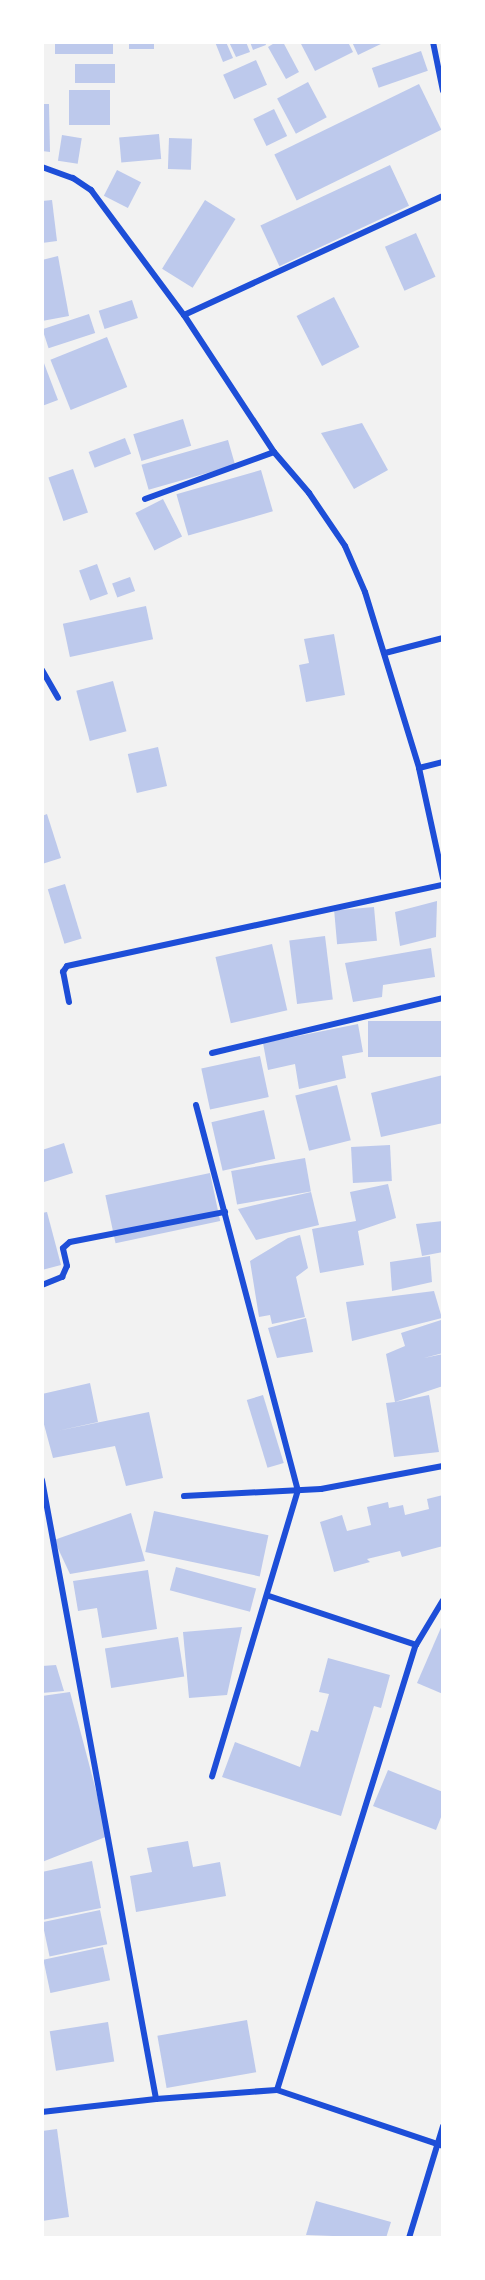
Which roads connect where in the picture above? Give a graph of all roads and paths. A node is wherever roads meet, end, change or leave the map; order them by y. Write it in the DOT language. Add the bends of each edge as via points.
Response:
graph roads {
  1 [pos="433,42"];
  2 [pos="443,91"];
  3 [pos="42,167"];
  4 [pos="443,196"];
  5 [pos="184,315"];
  6 [pos="274,452"];
  7 [pos="145,499"];
  8 [pos="443,638"];
  9 [pos="385,653"];
  10 [pos="42,670"];
  11 [pos="58,698"];
  12 [pos="443,762"];
  13 [pos="419,768"];
  14 [pos="443,878"];
  15 [pos="443,885"];
  16 [pos="443,998"];
  17 [pos="69,1002"];
  18 [pos="212,1053"];
  19 [pos="196,1105"];
  20 [pos="225,1212"];
  21 [pos="42,1285"];
  22 [pos="443,1466"];
  23 [pos="42,1480"];
  24 [pos="298,1490"];
  25 [pos="184,1496"];
  26 [pos="269,1596"];
  27 [pos="443,1600"];
  28 [pos="417,1646"];
  29 [pos="212,1776"];
  30 [pos="278,2090"];
  31 [pos="156,2099"];
  32 [pos="42,2112"];
  33 [pos="443,2126"];
  34 [pos="440,2145"];
  35 [pos="409,2238"];
  1 -- 2 [label="street"];
  3 -- 5 [label="street" via="73,178 91,190"];
  4 -- 5 [label="street"];
  5 -- 6 [label="street"];
  6 -- 7 [label="street"];
  6 -- 9 [label="street" via="345,546"];
  8 -- 9 [label="street"];
  9 -- 13 [label="street"];
  10 -- 11 [label="street"];
  12 -- 13 [label="street"];
  13 -- 14 [label="street"];
  15 -- 17 [label="street" via="67,966 63,972"];
  16 -- 18 [label="street"];
  19 -- 20 [label="street"];
  20 -- 21 [label="street" via="70,1242 63,1248 67,1266 62,1277"];
  20 -- 24 [label="street"];
  22 -- 24 [label="street"];
  23 -- 31 [label="street"];
  24 -- 25 [label="street"];
  24 -- 26 [label="street"];
  26 -- 28 [label="street"];
  26 -- 29 [label="street" via="243,1664"];
  27 -- 28 [label="street"];
  28 -- 30 [label="street"];
  30 -- 31 [label="street"];
  30 -- 34 [label="street"];
  31 -- 32 [label="street"];
  33 -- 34 [label="street"];
  34 -- 35 [label="street"];
}
